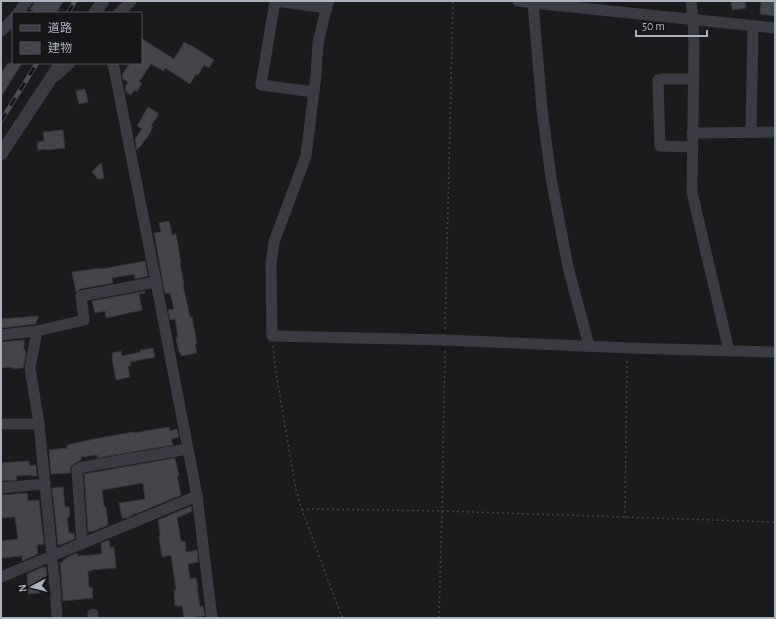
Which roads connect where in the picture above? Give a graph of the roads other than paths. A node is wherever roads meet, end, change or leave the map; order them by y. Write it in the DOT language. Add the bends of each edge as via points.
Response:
graph roads {
  1 [pos="27,1"];
  2 [pos="103,1"];
  3 [pos="131,1"];
  4 [pos="518,1"];
  5 [pos="691,1"];
  6 [pos="533,3"];
  7 [pos="328,4"];
  8 [pos="19,12"];
  9 [pos="96,12"];
  10 [pos="120,12"];
  11 [pos="693,20"];
  12 [pos="753,26"];
  13 [pos="775,28"];
  14 [pos="60,64"];
  15 [pos="69,64"];
  16 [pos="113,64"];
  17 [pos="693,79"];
  18 [pos="46,85"];
  19 [pos="314,92"];
  20 [pos="752,132"];
  21 [pos="775,132"];
  22 [pos="692,133"];
  23 [pos="692,147"];
  24 [pos="1,154"];
  25 [pos="156,282"];
  26 [pos="37,331"];
  27 [pos="1,335"];
  28 [pos="589,346"];
  29 [pos="730,351"];
  30 [pos="775,352"];
  31 [pos="1,424"];
  32 [pos="39,424"];
  33 [pos="188,449"];
  34 [pos="45,484"];
  35 [pos="1,488"];
  36 [pos="197,496"];
  37 [pos="82,544"];
  38 [pos="52,556"];
  39 [pos="1,577"];
  40 [pos="57,618"];
  41 [pos="212,618"];
  1 -- 8 [label="street"];
  2 -- 9 [label="street"];
  3 -- 10 [label="street"];
  4 -- 6 [label="street"];
  5 -- 11 [label="street"];
  6 -- 11 [label="street"];
  6 -- 28 [label="street" via="551,178 568,267"];
  7 -- 19 [label="street" via="318,43"];
  7 -- 19 [label="street" via="275,1 261,85"];
  11 -- 12 [label="street"];
  11 -- 17 [label="street"];
  12 -- 13 [label="street"];
  12 -- 20 [label="street"];
  14 -- 18 [label="street"];
  15 -- 18 [label="street"];
  16 -- 25 [label="street"];
  17 -- 22 [label="street"];
  17 -- 23 [label="street" via="658,80 660,146"];
  18 -- 24 [label="street"];
  19 -- 28 [label="street" via="306,156 274,242 271,264 272,336"];
  20 -- 21 [label="street"];
  20 -- 22 [label="street"];
  22 -- 23 [label="street"];
  23 -- 29 [label="street" via="692,192"];
  25 -- 26 [label="street" via="81,296 84,320"];
  25 -- 33 [label="street"];
  26 -- 27 [label="street"];
  26 -- 32 [label="street" via="30,368"];
  28 -- 29 [label="street"];
  29 -- 30 [label="street"];
  31 -- 32 [label="street"];
  32 -- 34 [label="street"];
  33 -- 36 [label="street"];
  33 -- 37 [label="street" via="77,470"];
  34 -- 35 [label="street"];
  34 -- 38 [label="street"];
  36 -- 37 [label="street"];
  36 -- 41 [label="street"];
  37 -- 38 [label="street"];
  38 -- 39 [label="street"];
  38 -- 40 [label="street"];
}
